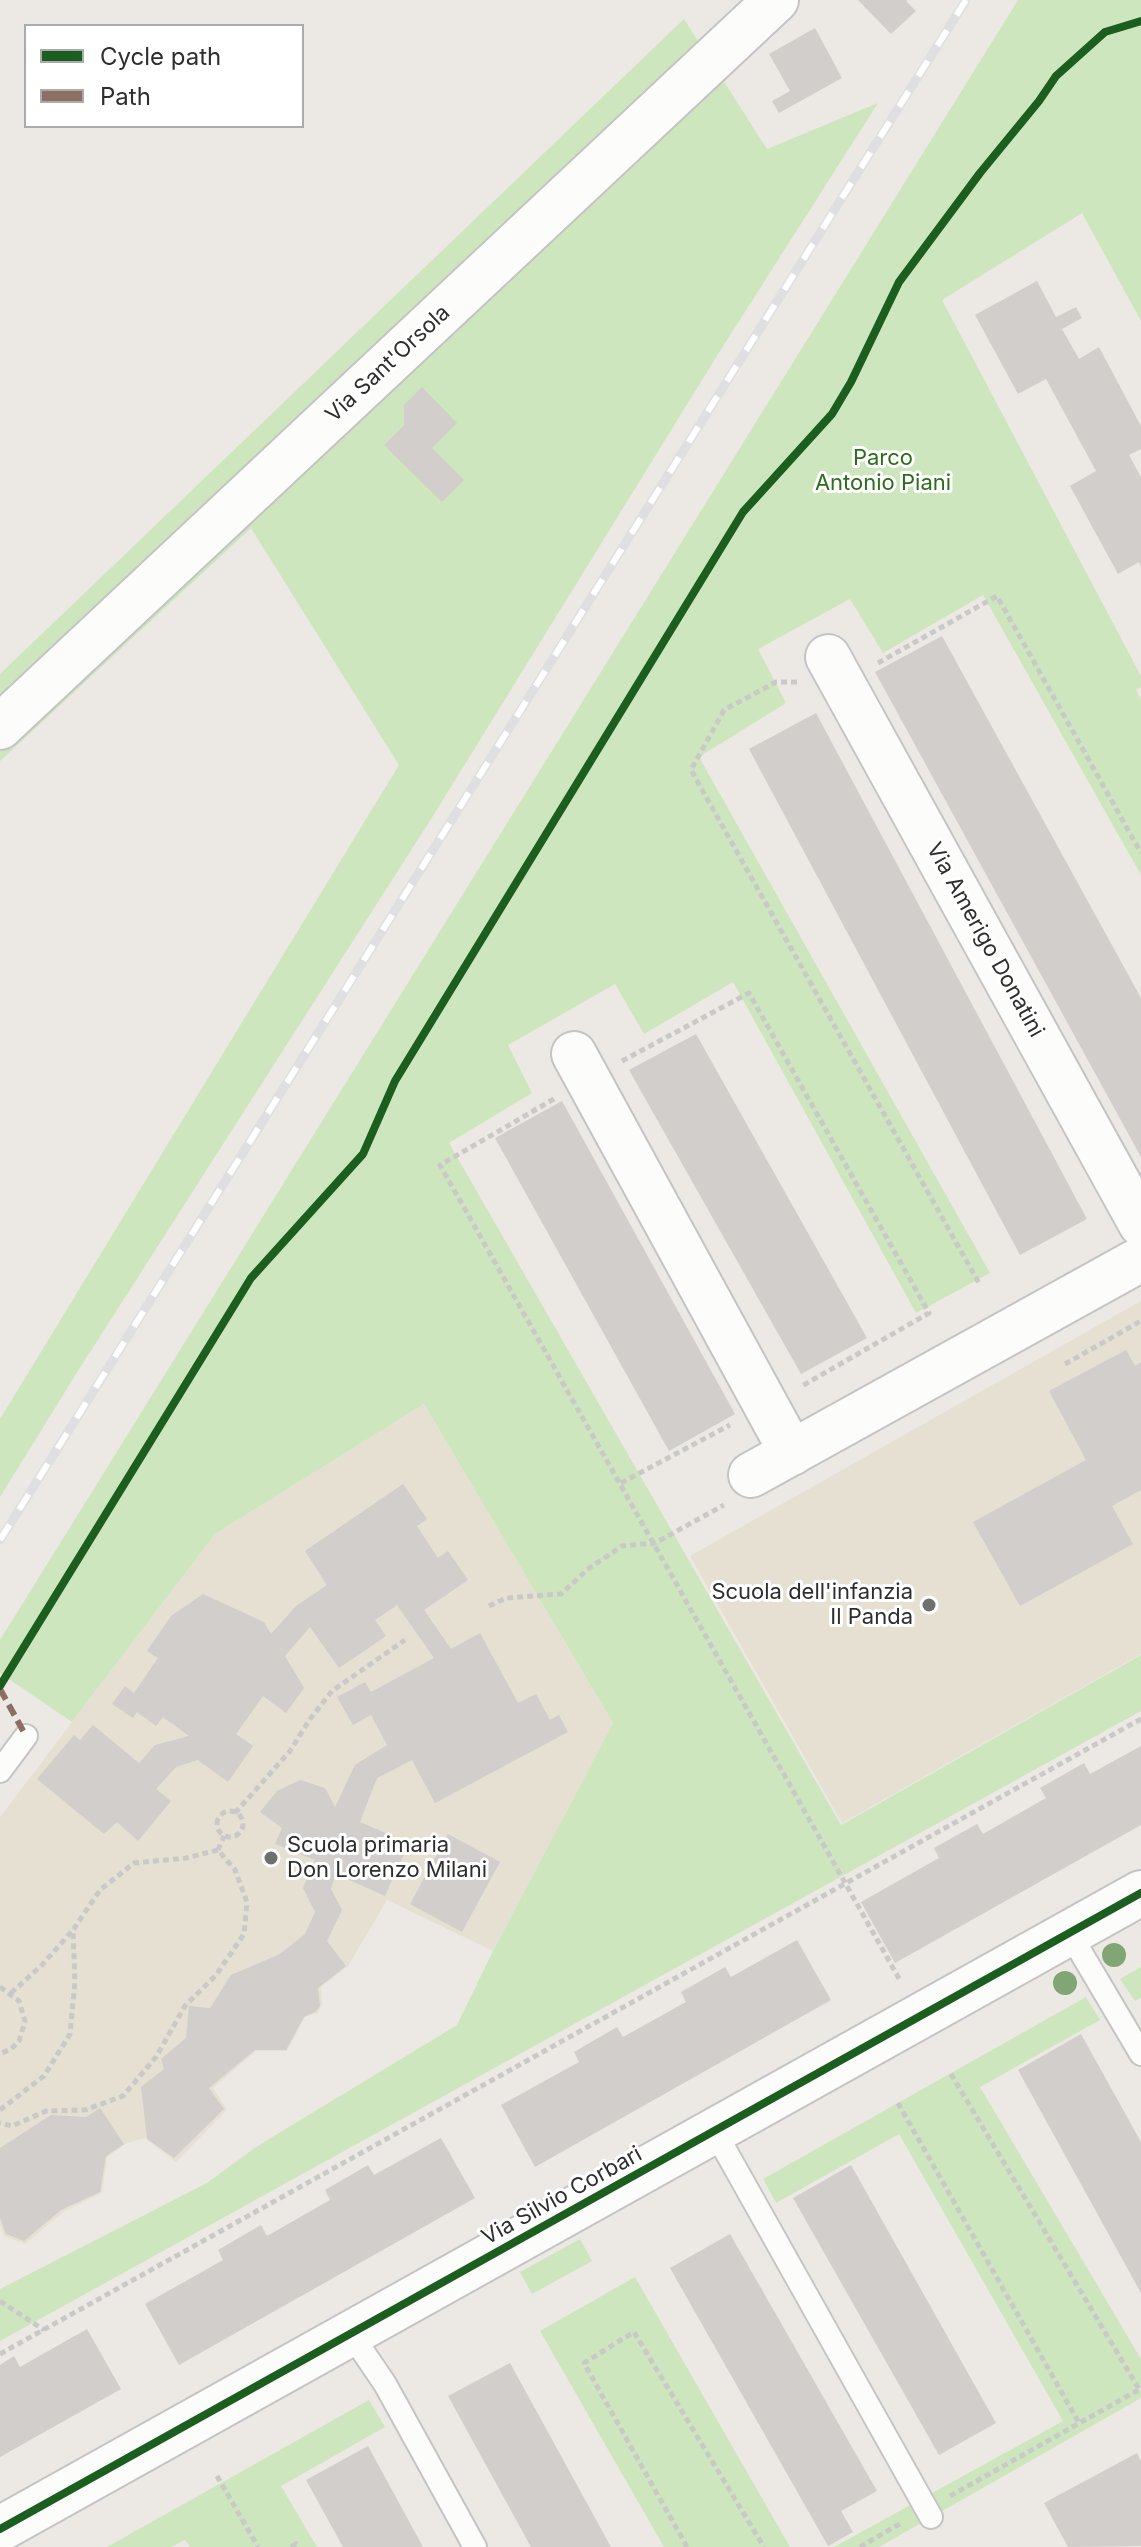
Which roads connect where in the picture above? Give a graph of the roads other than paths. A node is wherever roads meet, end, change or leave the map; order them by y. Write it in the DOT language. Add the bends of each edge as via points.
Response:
graph roads {
  1 [pos="776,0"];
  2 [pos="828,657"];
  3 [pos="0,727"];
  4 [pos="581,1066"];
  5 [pos="1141,1224"];
  6 [pos="1141,1259"];
  7 [pos="792,1453"];
  8 [pos="741,1488"];
  9 [pos="26,1736"];
  10 [pos="0,1771"];
  11 [pos="1141,1893"];
  12 [pos="1070,1934"];
  13 [pos="1141,2054"];
  14 [pos="715,2132"];
  15 [pos="351,2334"];
  16 [pos="929,2513"];
  17 [pos="5,2535"];
  18 [pos="475,2547"];
  1 -- 3 [label="street, Via Sant'Orsola"];
  2 -- 5 [label="street, Via Amerigo Donatini"];
  4 -- 7 [label="street"];
  6 -- 7 [label="street"];
  7 -- 8 [label="street"];
  9 -- 10 [label="lane"];
  11 -- 12 [label="street, Via Silvio Corbari"];
  12 -- 13 [label="lane"];
  12 -- 14 [label="street, Via Silvio Corbari"];
  14 -- 15 [label="street, Via Silvio Corbari"];
  14 -- 16 [label="lane"];
  15 -- 17 [label="street, Via Silvio Corbari"];
  15 -- 18 [label="lane" via="385,2384"];
}
